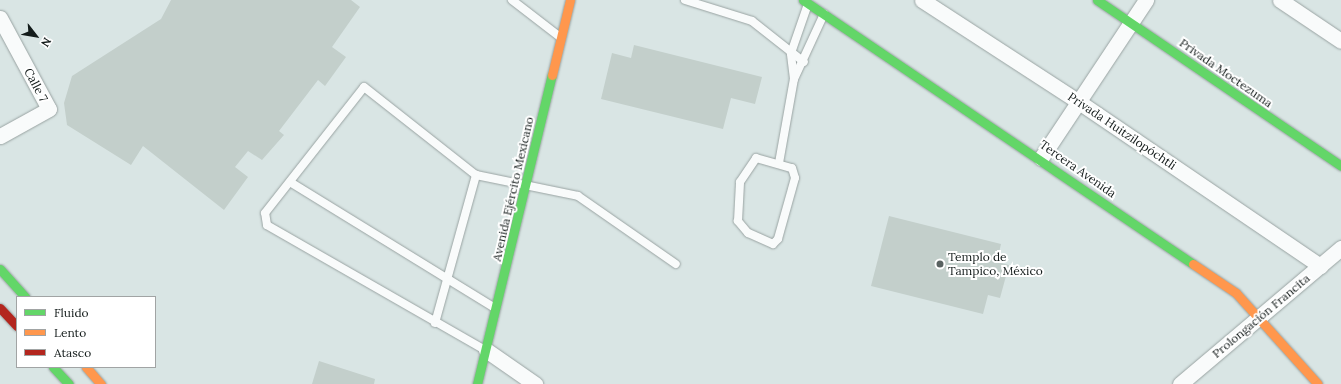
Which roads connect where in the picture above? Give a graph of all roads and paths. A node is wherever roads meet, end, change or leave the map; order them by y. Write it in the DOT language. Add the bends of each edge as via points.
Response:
graph roads {
  1 [pos="512,0"];
  2 [pos="570,0"];
  3 [pos="685,0"];
  4 [pos="922,0"];
  5 [pos="1097,0"];
  6 [pos="1146,0"];
  7 [pos="1280,0"];
  8 [pos="805,2"];
  9 [pos="824,14"];
  10 [pos="0,18"];
  11 [pos="1132,22"];
  12 [pos="561,38"];
  13 [pos="1341,41"];
  14 [pos="791,53"];
  15 [pos="804,62"];
  16 [pos="794,78"];
  17 [pos="1079,102"];
  18 [pos="0,136"];
  19 [pos="1041,158"];
  20 [pos="779,163"];
  21 [pos="1341,166"];
  22 [pos="476,175"];
  23 [pos="290,182"];
  24 [pos="526,187"];
  25 [pos="1341,248"];
  26 [pos="676,264"];
  27 [pos="1320,266"];
  28 [pos="0,268"];
  29 [pos="447,280"];
  30 [pos="24,296"];
  31 [pos="0,308"];
  32 [pos="496,309"];
  33 [pos="1259,317"];
  34 [pos="435,323"];
  35 [pos="16,325"];
  36 [pos="486,350"];
  37 [pos="55,368"];
  38 [pos="87,368"];
  39 [pos="69,384"];
  40 [pos="101,384"];
  41 [pos="477,384"];
  42 [pos="535,384"];
  43 [pos="1180,384"];
  44 [pos="1318,384"];
  1 -- 12 [label="lane"];
  2 -- 12 [label="street, Avenida Ejército Mexicano"];
  3 -- 14 [label="lane" via="752,20"];
  4 -- 17 [label="street, Privada Huitzilopóchtli"];
  5 -- 11 [label="street, Privada Moctezuma"];
  6 -- 11 [label="street"];
  7 -- 13 [label="street"];
  8 -- 9 [label="street, Tercera Avenida"];
  8 -- 14 [label="lane"];
  9 -- 15 [label="lane"];
  9 -- 19 [label="street, Tercera Avenida"];
  10 -- 18 [label="street, Calle 7" via="49,109"];
  11 -- 17 [label="street"];
  11 -- 21 [label="street, Privada Moctezuma"];
  12 -- 24 [label="street, Avenida Ejército Mexicano"];
  14 -- 15 [label="lane"];
  14 -- 16 [label="lane"];
  15 -- 16 [label="lane"];
  16 -- 20 [label="lane"];
  17 -- 19 [label="street"];
  17 -- 27 [label="street, Privada Huitzilopóchtli"];
  19 -- 33 [label="street, Tercera Avenida" via="1236,293"];
  20 -- 20 [label="lane" via="756,158 740,182 738,221 748,233 773,244 778,239 795,178 792,168"];
  22 -- 23 [label="lane" via="364,87"];
  22 -- 24 [label="lane"];
  22 -- 29 [label="lane"];
  23 -- 29 [label="lane"];
  23 -- 34 [label="lane" via="265,213 267,225"];
  24 -- 26 [label="lane" via="578,196"];
  24 -- 32 [label="street, Avenida Ejército Mexicano"];
  25 -- 27 [label="street, Prolongación Francita"];
  27 -- 33 [label="street, Prolongación Francita"];
  28 -- 30 [label="street"];
  29 -- 32 [label="lane"];
  29 -- 34 [label="lane"];
  31 -- 35 [label="street"];
  32 -- 36 [label="street, Avenida Ejército Mexicano"];
  33 -- 43 [label="street, Prolongación Francita"];
  33 -- 44 [label="street, Tercera Avenida"];
  34 -- 36 [label="lane"];
  36 -- 41 [label="street, Avenida Ejército Mexicano"];
  36 -- 42 [label="street"];
  37 -- 39 [label="street"];
  38 -- 40 [label="street"];
}
